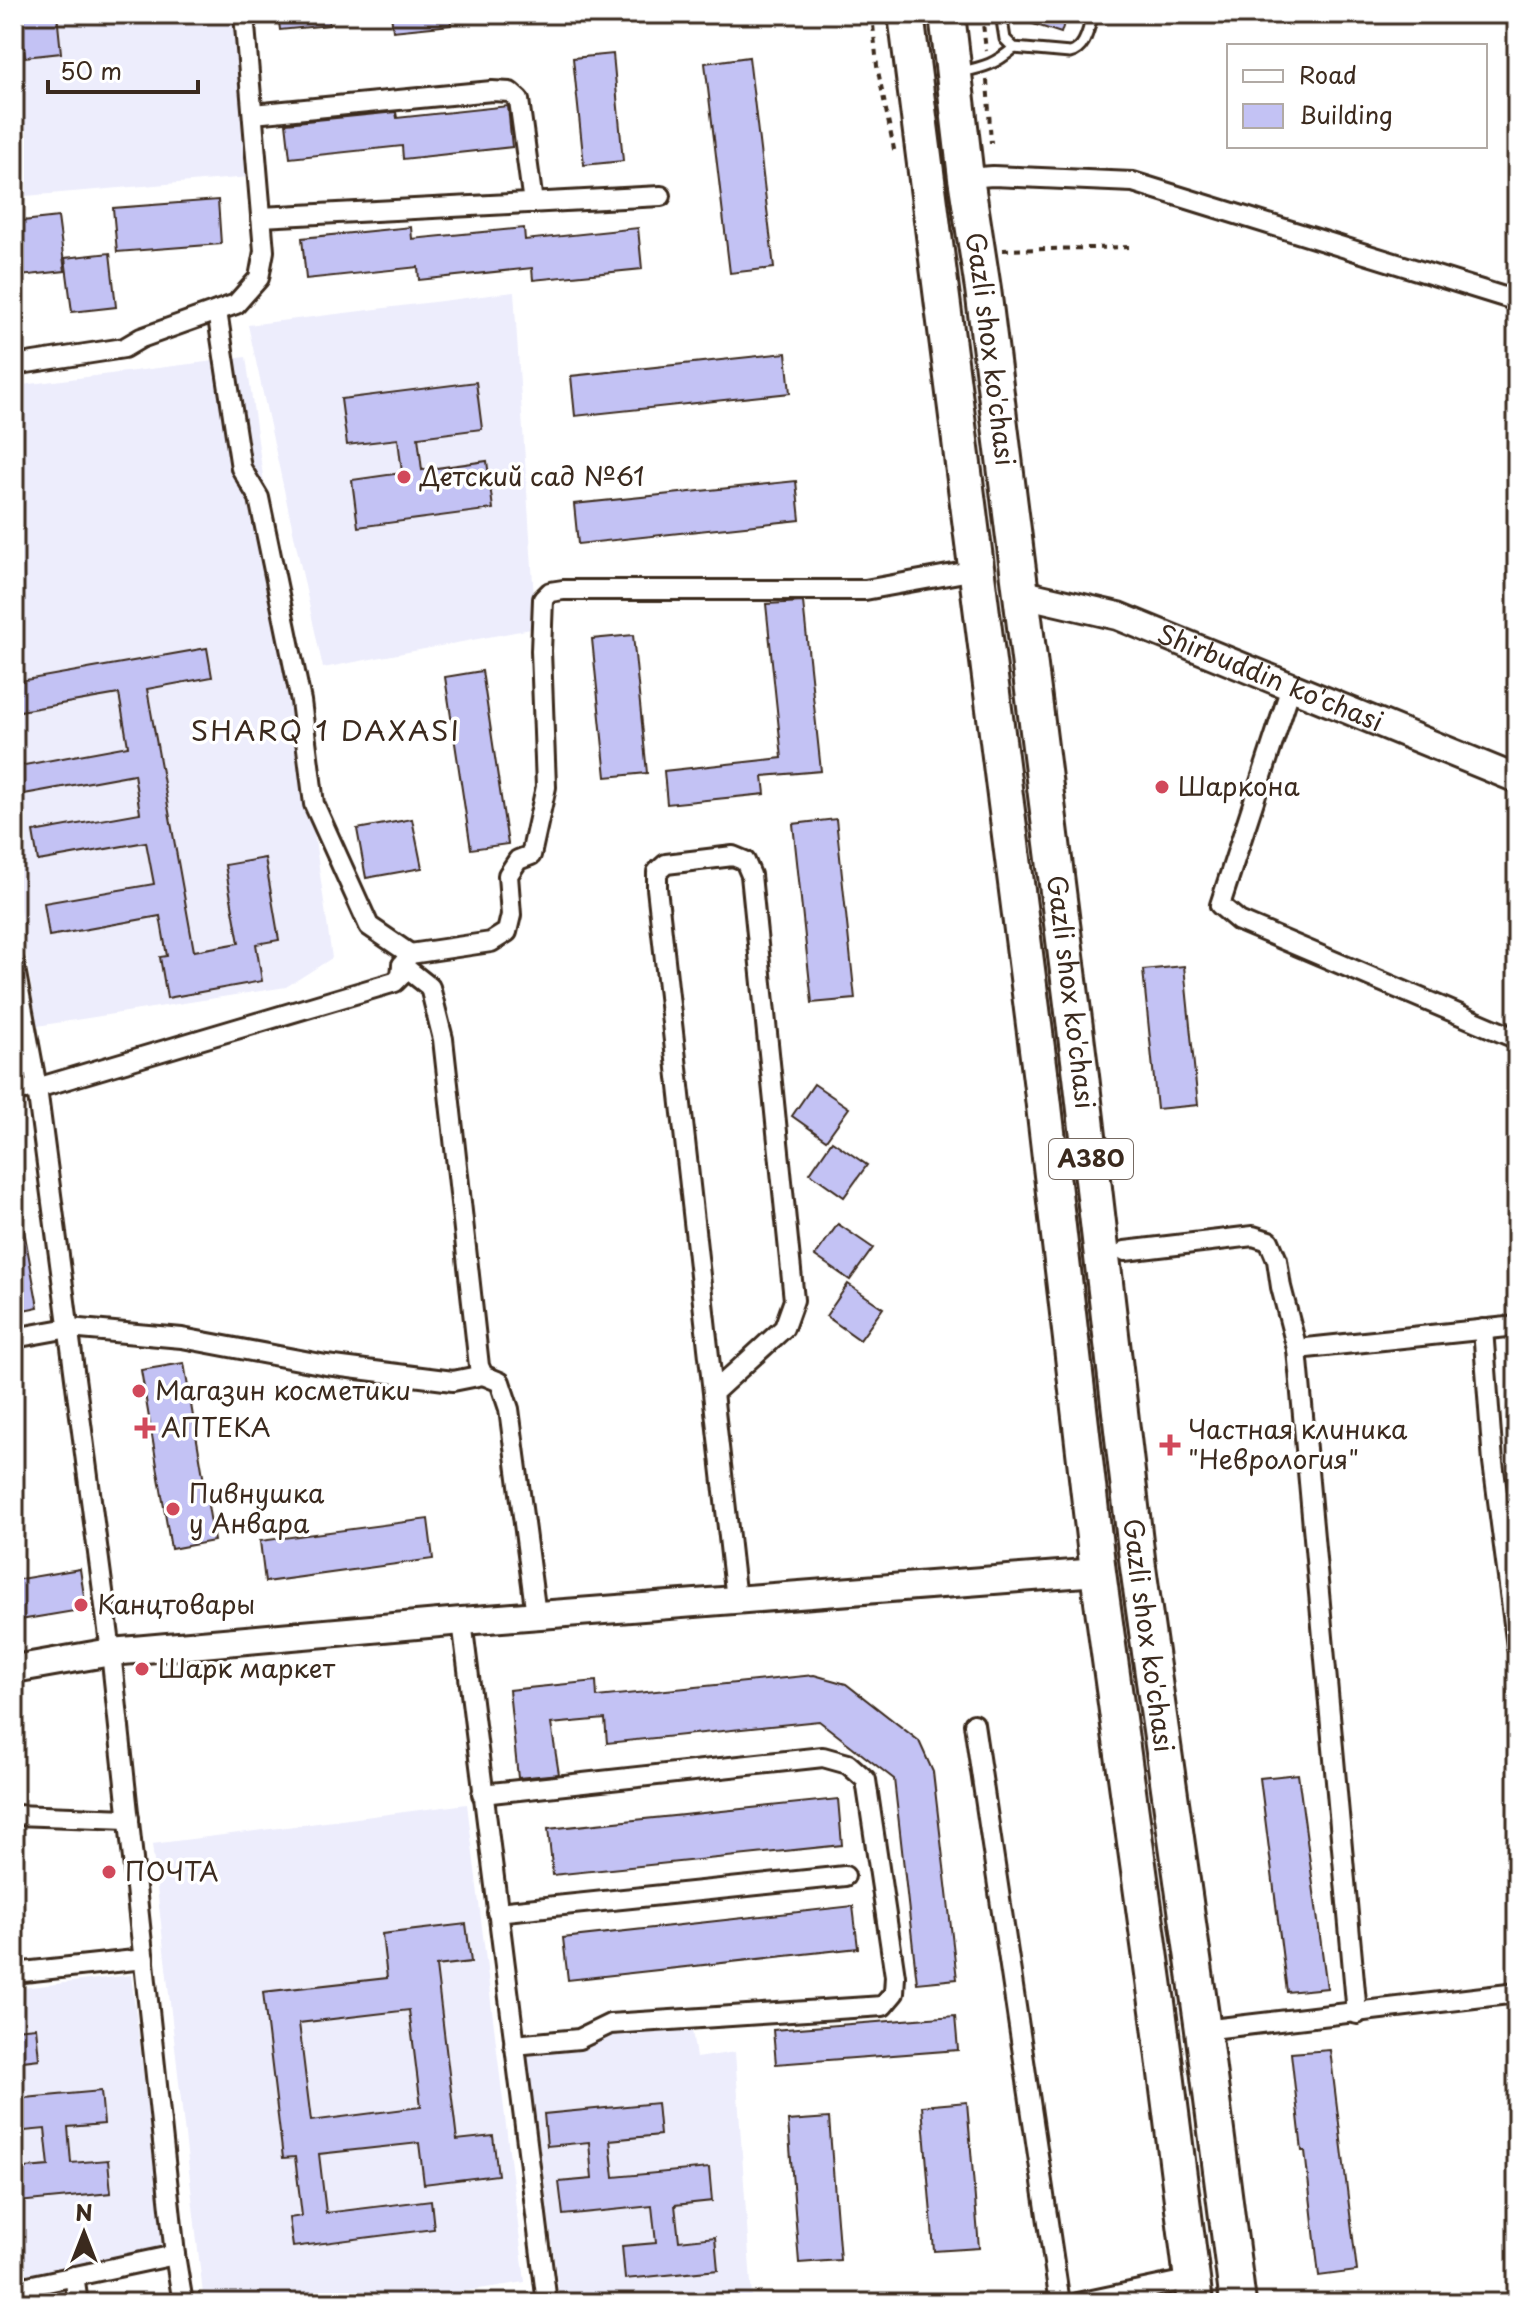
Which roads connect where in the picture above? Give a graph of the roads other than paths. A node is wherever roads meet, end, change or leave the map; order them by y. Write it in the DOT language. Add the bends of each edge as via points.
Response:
graph roads {
  1 [pos="244,14"];
  2 [pos="906,14"];
  3 [pos="947,14"];
  4 [pos="1001,14"];
  5 [pos="1093,14"];
  6 [pos="1014,48"];
  7 [pos="954,74"];
  8 [pos="253,114"];
  9 [pos="966,178"];
  10 [pos="661,196"];
  11 [pos="533,203"];
  12 [pos="261,217"];
  13 [pos="1517,301"];
  14 [pos="217,311"];
  15 [pos="14,365"];
  16 [pos="976,570"];
  17 [pos="1019,593"];
  18 [pos="1291,687"];
  19 [pos="1517,779"];
  20 [pos="406,959"];
  21 [pos="14,963"];
  22 [pos="1517,1039"];
  23 [pos="37,1088"];
  24 [pos="14,1092"];
  25 [pos="1125,1251"];
  26 [pos="1517,1326"];
  27 [pos="69,1328"];
  28 [pos="1483,1329"];
  29 [pos="14,1338"];
  30 [pos="1297,1349"];
  31 [pos="483,1375"];
  32 [pos="713,1393"];
  33 [pos="1098,1572"];
  34 [pos="736,1600"];
  35 [pos="536,1615"];
  36 [pos="462,1621"];
  37 [pos="1517,1647"];
  38 [pos="111,1652"];
  39 [pos="14,1669"];
  40 [pos="974,1724"];
  41 [pos="482,1794"];
  42 [pos="14,1815"];
  43 [pos="129,1819"];
  44 [pos="845,1876"];
  45 [pos="497,1912"];
  46 [pos="144,1959"];
  47 [pos="14,1973"];
  48 [pos="1517,1993"];
  49 [pos="1357,2014"];
  50 [pos="1203,2030"];
  51 [pos="514,2045"];
  52 [pos="175,2255"];
  53 [pos="74,2276"];
  54 [pos="14,2289"];
  55 [pos="1193,2291"];
  56 [pos="78,2303"];
  57 [pos="183,2303"];
  58 [pos="547,2303"];
  59 [pos="1060,2303"];
  60 [pos="1078,2303"];
  61 [pos="1238,2303"];
  1 -- 8 [label="street"];
  2 -- 16 [label="highway, Gazli shox ko'chasi / A380"];
  3 -- 7 [label="highway, Gazli shox ko'chasi / A380"];
  4 -- 6 [label="lane" via="1005,39"];
  5 -- 6 [label="lane" via="1077,51"];
  6 -- 7 [label="lane" via="987,67"];
  7 -- 9 [label="highway, Gazli shox ko'chasi / A380"];
  8 -- 11 [label="street" via="510,92 519,100"];
  8 -- 12 [label="street"];
  9 -- 13 [label="street" via="1133,182"];
  9 -- 17 [label="highway, Gazli shox ko'chasi / A380"];
  10 -- 11 [label="street"];
  11 -- 12 [label="street"];
  12 -- 14 [label="street" via="264,251 259,278 236,304"];
  14 -- 15 [label="street" via="124,348"];
  14 -- 20 [label="street" via="241,468 259,498 301,701 314,804 369,926"];
  16 -- 20 [label="street" via="865,590 550,592 543,599 541,651 546,787 531,855 518,860 508,875 507,932 491,942"];
  16 -- 33 [label="highway, Gazli shox ko'chasi / A380"];
  17 -- 18 [label="street, Shirbuddin ko'chasi" via="1118,616"];
  17 -- 50 [label="highway, Gazli shox ko'chasi / A380" via="1138,1567"];
  18 -- 19 [label="street, Shirbuddin ko'chasi"];
  18 -- 22 [label="street" via="1220,905 1239,921"];
  20 -- 23 [label="street" via="395,982"];
  20 -- 31 [label="street" via="430,987 443,1039"];
  21 -- 23 [label="street"];
  23 -- 24 [label="street"];
  23 -- 27 [label="street"];
  25 -- 30 [label="street" via="1253,1236 1269,1241"];
  26 -- 28 [label="street"];
  27 -- 29 [label="street"];
  27 -- 31 [label="street" via="182,1338 326,1365 453,1381"];
  27 -- 38 [label="street"];
  28 -- 30 [label="street"];
  28 -- 37 [label="street" via="1493,1462"];
  30 -- 49 [label="street"];
  31 -- 35 [label="street" via="500,1382 509,1409"];
  32 -- 32 [label="street" via="657,872 666,864 733,856 745,861 751,875 794,1300 784,1328"];
  32 -- 34 [label="street"];
  33 -- 34 [label="street"];
  33 -- 55 [label="highway, Gazli shox ko'chasi / A380"];
  34 -- 35 [label="street"];
  35 -- 36 [label="street"];
  36 -- 38 [label="street"];
  36 -- 41 [label="street"];
  38 -- 39 [label="street"];
  38 -- 43 [label="street"];
  40 -- 59 [label="street"];
  41 -- 45 [label="street"];
  41 -- 51 [label="street" via="823,1757 848,1764 866,1780 895,1976 894,1993 883,2006 610,2024 579,2039"];
  42 -- 43 [label="street"];
  43 -- 46 [label="street"];
  44 -- 45 [label="street"];
  45 -- 51 [label="street"];
  46 -- 47 [label="street"];
  46 -- 52 [label="street"];
  48 -- 49 [label="street"];
  49 -- 50 [label="street"];
  50 -- 61 [label="highway, Gazli shox ko'chasi / A380"];
  51 -- 58 [label="street"];
  52 -- 53 [label="street"];
  52 -- 57 [label="street"];
  53 -- 54 [label="street"];
  53 -- 56 [label="street"];
  55 -- 60 [label="street"];
}
